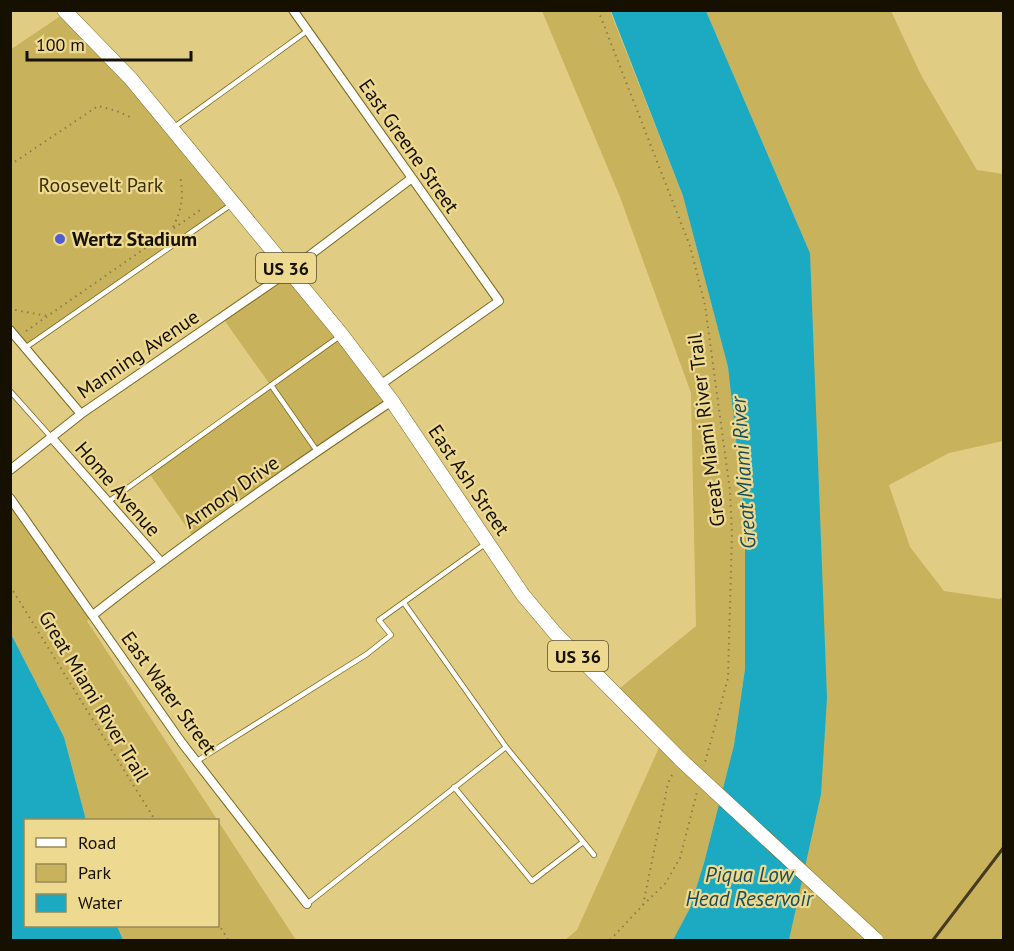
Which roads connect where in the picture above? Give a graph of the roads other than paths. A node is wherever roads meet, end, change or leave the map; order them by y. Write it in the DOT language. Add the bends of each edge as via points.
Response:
graph roads {
  1 [pos="293,10"];
  2 [pos="66,11"];
  3 [pos="307,31"];
  4 [pos="172,129"];
  5 [pos="412,178"];
  6 [pos="232,204"];
  7 [pos="289,271"];
  8 [pos="10,330"];
  9 [pos="342,335"];
  10 [pos="25,348"];
  11 [pos="271,385"];
  12 [pos="380,385"];
  13 [pos="10,391"];
  14 [pos="392,401"];
  15 [pos="81,414"];
  16 [pos="51,437"];
  17 [pos="317,451"];
  18 [pos="10,470"];
  19 [pos="10,498"];
  20 [pos="108,502"];
  21 [pos="487,542"];
  22 [pos="161,562"];
  23 [pos="404,603"];
  24 [pos="93,615"];
  25 [pos="506,747"];
  26 [pos="197,761"];
  27 [pos="454,787"];
  28 [pos="584,842"];
  29 [pos="594,855"];
  30 [pos="307,904"];
  31 [pos="876,940"];
  1 -- 3 [label="street, East Greene Street"];
  2 -- 4 [label="main road, East Ash Street / US 36"];
  3 -- 4 [label="lane"];
  3 -- 5 [label="street, East Greene Street"];
  4 -- 6 [label="main road, East Ash Street / US 36"];
  5 -- 7 [label="street, Manning Avenue"];
  5 -- 12 [label="street, East Greene Street" via="499,301"];
  6 -- 7 [label="main road, East Ash Street / US 36"];
  6 -- 10 [label="lane"];
  7 -- 9 [label="main road, East Ash Street / US 36"];
  7 -- 15 [label="street, Manning Avenue"];
  8 -- 10 [label="street, Home Avenue"];
  9 -- 11 [label="lane"];
  9 -- 12 [label="main road, East Ash Street / US 36"];
  10 -- 15 [label="street, Home Avenue"];
  11 -- 17 [label="lane"];
  11 -- 20 [label="lane"];
  12 -- 14 [label="main road, East Ash Street / US 36"];
  13 -- 16 [label="lane"];
  14 -- 17 [label="street, Armory Drive"];
  14 -- 21 [label="main road, East Ash Street / US 36"];
  15 -- 16 [label="street, Manning Avenue"];
  16 -- 18 [label="street, Manning Avenue"];
  16 -- 20 [label="street, Home Avenue"];
  17 -- 22 [label="street, Armory Drive"];
  19 -- 24 [label="street, East Water Street"];
  20 -- 22 [label="street, Home Avenue"];
  21 -- 23 [label="lane"];
  21 -- 31 [label="main road, East Ash Street / US 36, bridge" via="555,633 681,760"];
  22 -- 24 [label="street, Armory Drive"];
  23 -- 25 [label="lane"];
  23 -- 26 [label="lane" via="379,620 392,635"];
  24 -- 26 [label="street, East Water Street"];
  25 -- 27 [label="lane"];
  25 -- 28 [label="lane"];
  26 -- 30 [label="street, East Water Street"];
  27 -- 28 [label="lane" via="532,881"];
  27 -- 30 [label="lane"];
  28 -- 29 [label="lane"];
}
